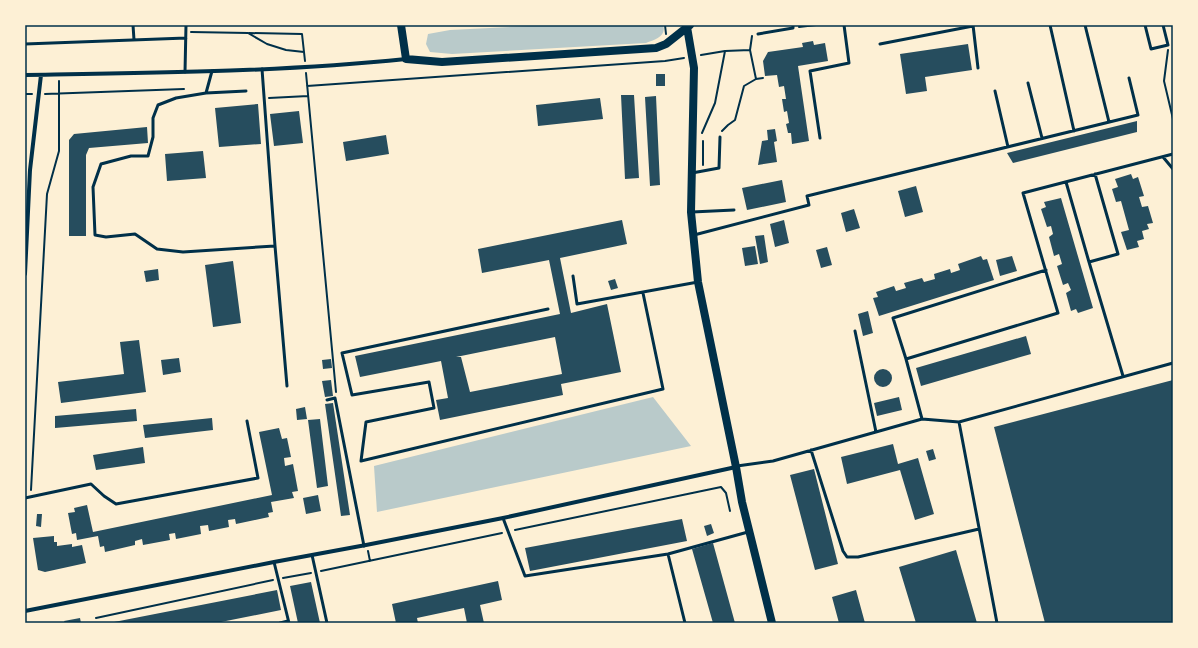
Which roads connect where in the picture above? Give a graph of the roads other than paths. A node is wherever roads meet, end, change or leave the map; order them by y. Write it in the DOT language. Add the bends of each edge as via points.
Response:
graph roads {
  1 [pos="133,25"];
  2 [pos="186,25"];
  3 [pos="401,25"];
  4 [pos="844,25"];
  5 [pos="973,25"];
  6 [pos="1050,25"];
  7 [pos="1085,25"];
  8 [pos="1145,25"];
  9 [pos="1163,25"];
  10 [pos="687,26"];
  11 [pos="793,27"];
  12 [pos="758,34"];
  13 [pos="186,38"];
  14 [pos="134,40"];
  15 [pos="25,44"];
  16 [pos="880,44"];
  17 [pos="406,59"];
  18 [pos="978,68"];
  19 [pos="262,69"];
  20 [pos="212,71"];
  21 [pos="185,72"];
  22 [pos="41,75"];
  23 [pos="25,76"];
  24 [pos="1129,78"];
  25 [pos="1028,83"];
  26 [pos="246,91"];
  27 [pos="995,91"];
  28 [pos="206,93"];
  29 [pos="1109,122"];
  30 [pos="1074,131"];
  31 [pos="720,137"];
  32 [pos="820,138"];
  33 [pos="1042,138"];
  34 [pos="1008,147"];
  35 [pos="1173,154"];
  36 [pos="1163,157"];
  37 [pos="1173,168"];
  38 [pos="691,173"];
  39 [pos="1095,174"];
  40 [pos="1066,182"];
  41 [pos="734,210"];
  42 [pos="691,212"];
  43 [pos="692,235"];
  44 [pos="275,246"];
  45 [pos="1089,262"];
  46 [pos="1046,270"];
  47 [pos="25,274"];
  48 [pos="573,276"];
  49 [pos="698,282"];
  50 [pos="643,293"];
  51 [pos="548,309"];
  52 [pos="855,332"];
  53 [pos="906,359"];
  54 [pos="1173,363"];
  55 [pos="1123,376"];
  56 [pos="288,386"];
  57 [pos="327,400"];
  58 [pos="922,419"];
  59 [pos="247,421"];
  60 [pos="959,422"];
  61 [pos="876,432"];
  62 [pos="811,450"];
  63 [pos="736,467"];
  64 [pos="25,498"];
  65 [pos="503,518"];
  66 [pos="979,529"];
  67 [pos="749,532"];
  68 [pos="365,546"];
  69 [pos="668,554"];
  70 [pos="312,555"];
  71 [pos="274,562"];
  72 [pos="25,611"];
  73 [pos="288,622"];
  74 [pos="280,623"];
  75 [pos="327,623"];
  76 [pos="685,623"];
  77 [pos="772,623"];
  78 [pos="997,623"];
  1 -- 14 [label="lane"];
  2 -- 13 [label="lane"];
  3 -- 17 [label="main road"];
  4 -- 32 [label="lane" via="849,63 810,71"];
  5 -- 16 [label="lane"];
  5 -- 18 [label="lane"];
  6 -- 30 [label="lane"];
  7 -- 29 [label="lane"];
  8 -- 9 [label="lane" via="1151,49 1168,45"];
  10 -- 17 [label="main road" via="666,44 656,48 442,62"];
  10 -- 38 [label="main road" via="694,68"];
  11 -- 12 [label="lane"];
  13 -- 14 [label="lane"];
  13 -- 21 [label="lane"];
  14 -- 15 [label="lane"];
  17 -- 19 [label="street" via="341,66"];
  19 -- 20 [label="street"];
  19 -- 44 [label="lane"];
  20 -- 21 [label="street"];
  20 -- 28 [label="lane"];
  21 -- 22 [label="street"];
  22 -- 23 [label="street"];
  22 -- 47 [label="street" via="30,170"];
  24 -- 29 [label="lane" via="1138,115"];
  25 -- 33 [label="lane"];
  26 -- 28 [label="lane"];
  27 -- 34 [label="lane"];
  28 -- 44 [label="lane" via="176,98 158,105 153,118 153,137 148,156 131,156 101,164 93,187 95,235 106,237 135,234 157,249 183,252"];
  29 -- 30 [label="lane"];
  30 -- 33 [label="lane"];
  31 -- 38 [label="lane" via="719,168"];
  33 -- 34 [label="lane"];
  34 -- 43 [label="lane" via="807,196 809,205"];
  35 -- 36 [label="lane"];
  36 -- 37 [label="lane"];
  36 -- 39 [label="lane"];
  38 -- 42 [label="main road"];
  39 -- 40 [label="lane"];
  39 -- 45 [label="lane" via="1118,254"];
  40 -- 45 [label="lane"];
  40 -- 46 [label="lane" via="1023,193"];
  41 -- 42 [label="lane"];
  42 -- 43 [label="main road"];
  43 -- 49 [label="main road"];
  44 -- 56 [label="lane"];
  45 -- 55 [label="lane"];
  46 -- 53 [label="lane" via="893,318"];
  46 -- 53 [label="lane" via="1058,313"];
  48 -- 50 [label="lane" via="577,304"];
  49 -- 50 [label="lane"];
  49 -- 63 [label="main road"];
  50 -- 51 [label="lane" via="663,389 361,461 366,422 434,408 430,382 352,395 342,353"];
  52 -- 61 [label="lane"];
  53 -- 58 [label="lane"];
  54 -- 55 [label="lane"];
  55 -- 60 [label="lane"];
  57 -- 68 [label="lane" via="335,398"];
  58 -- 60 [label="lane"];
  58 -- 61 [label="lane"];
  59 -- 64 [label="lane" via="258,478 116,504 91,484"];
  60 -- 66 [label="lane"];
  61 -- 62 [label="lane"];
  62 -- 63 [label="lane" via="773,461"];
  62 -- 66 [label="lane" via="847,557 858,557"];
  63 -- 65 [label="street"];
  63 -- 67 [label="main road"];
  65 -- 68 [label="street"];
  65 -- 69 [label="lane" via="525,576"];
  66 -- 78 [label="lane"];
  67 -- 69 [label="lane"];
  67 -- 77 [label="main road"];
  68 -- 70 [label="street"];
  69 -- 76 [label="lane"];
  70 -- 71 [label="street"];
  70 -- 75 [label="lane"];
  71 -- 72 [label="street"];
  71 -- 73 [label="lane"];
  73 -- 74 [label="lane"];
}
